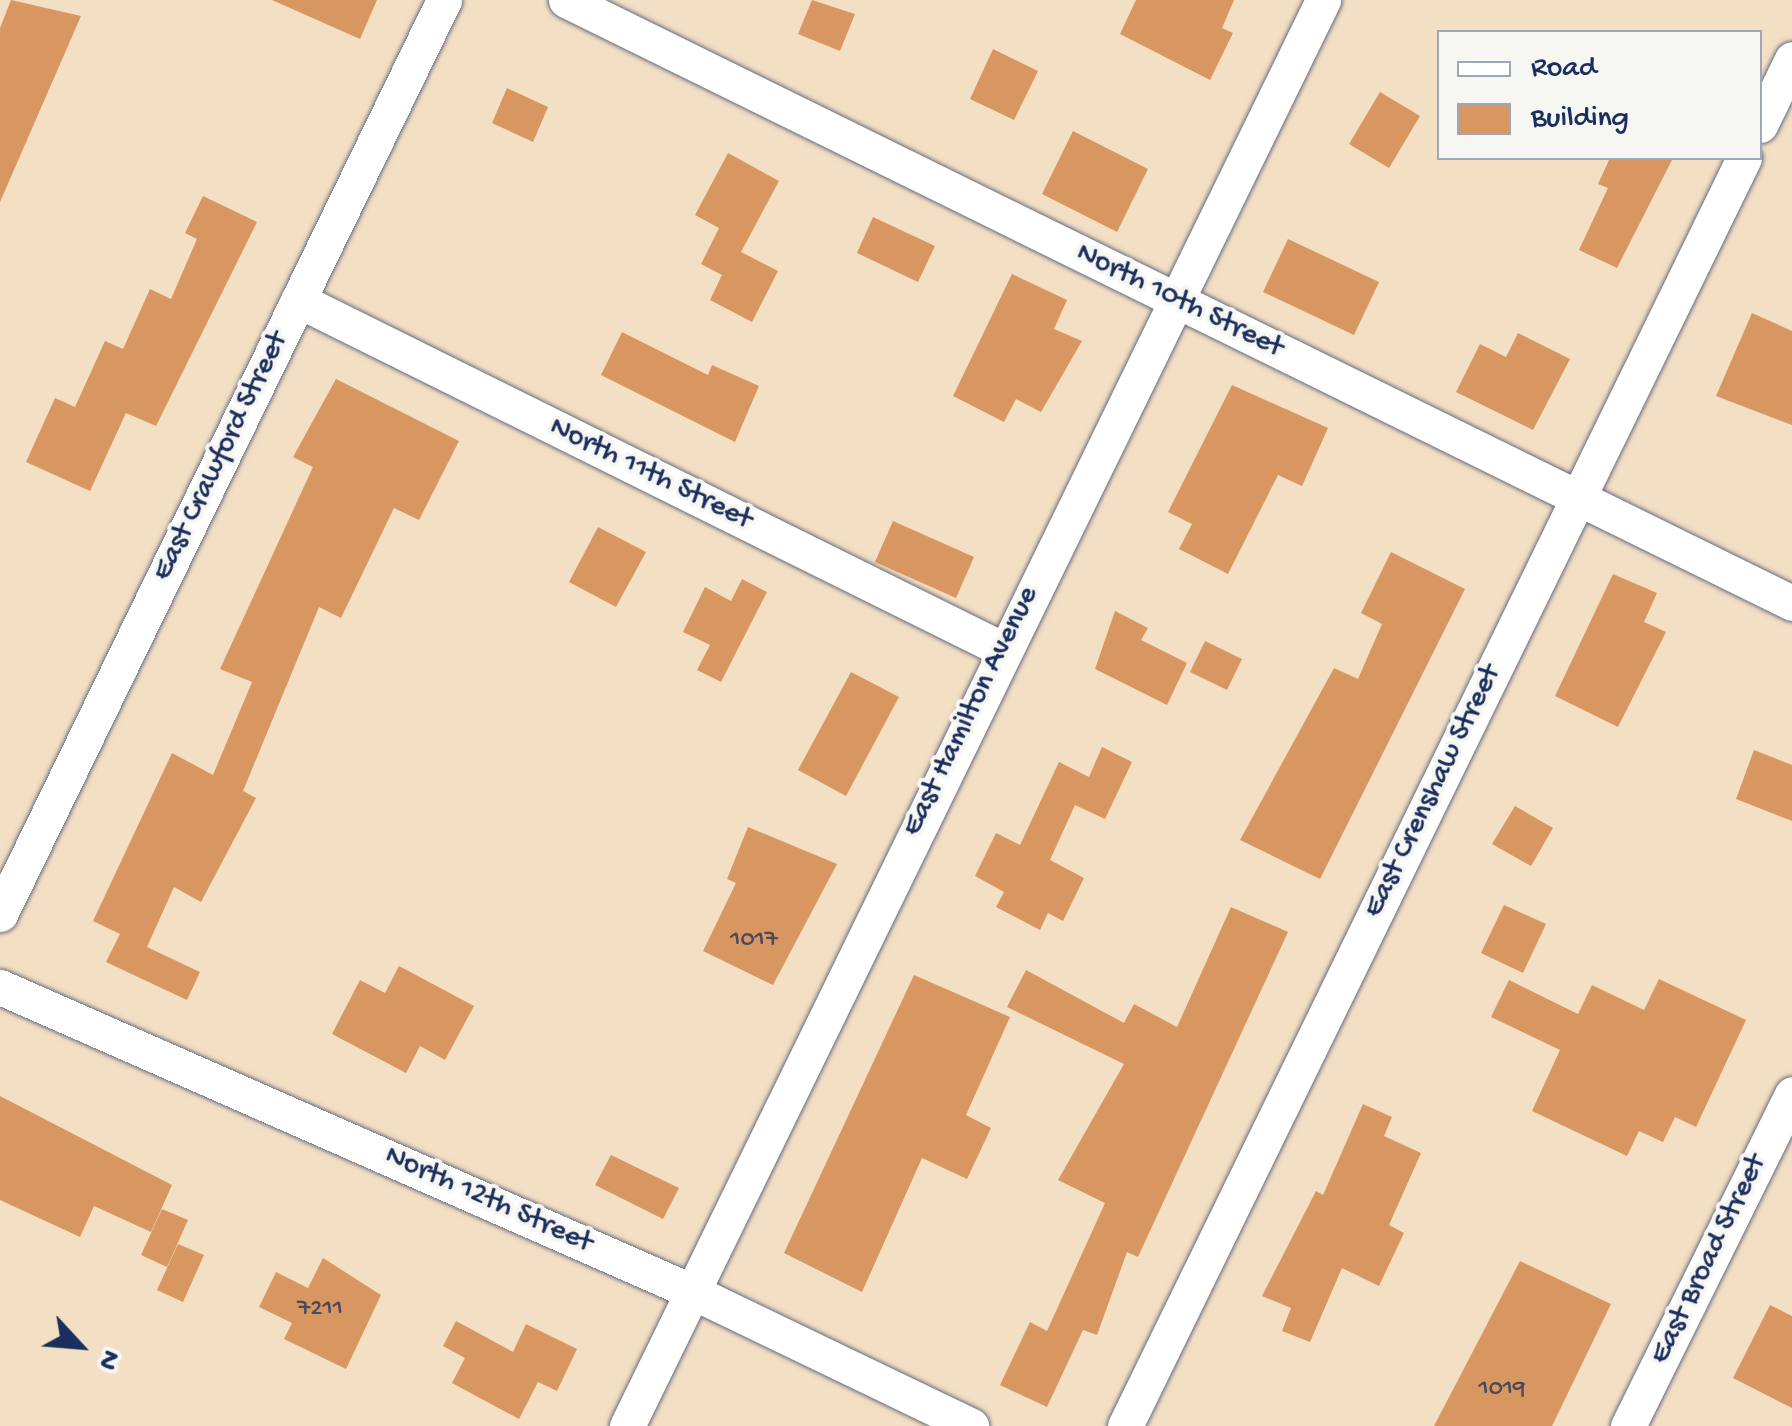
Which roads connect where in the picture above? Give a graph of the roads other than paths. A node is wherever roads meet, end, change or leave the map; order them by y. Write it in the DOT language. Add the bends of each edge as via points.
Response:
graph roads {
  1 [pos="444,0"];
  2 [pos="566,0"];
  3 [pos="1323,0"];
  4 [pos="1792,59"];
  5 [pos="1762,121"];
  6 [pos="1743,160"];
  7 [pos="298,300"];
  8 [pos="1176,301"];
  9 [pos="1576,498"];
  10 [pos="1792,604"];
  11 [pos="1002,649"];
  12 [pos="0,914"];
  13 [pos="0,986"];
  14 [pos="1792,1094"];
  15 [pos="691,1291"];
  16 [pos="627,1426"];
  17 [pos="971,1426"];
  18 [pos="1124,1426"];
  19 [pos="1628,1426"];
  1 -- 7 [label="street, East Crawford Street"];
  2 -- 8 [label="street, North 10th Street"];
  3 -- 8 [label="street, East Hamilton Avenue"];
  4 -- 5 [label="street"];
  6 -- 9 [label="street, East Crenshaw Street"];
  7 -- 11 [label="street, North 11th Street"];
  7 -- 12 [label="street, East Crawford Street"];
  8 -- 9 [label="street, North 10th Street"];
  8 -- 11 [label="street, East Hamilton Avenue"];
  9 -- 10 [label="street, North 10th Street"];
  9 -- 18 [label="street, East Crenshaw Street"];
  11 -- 15 [label="street, East Hamilton Avenue"];
  13 -- 15 [label="street, North 12th Street"];
  14 -- 19 [label="street, East Broad Street"];
  15 -- 16 [label="street, East Hamilton Avenue"];
  15 -- 17 [label="street, North 12th Street"];
}
